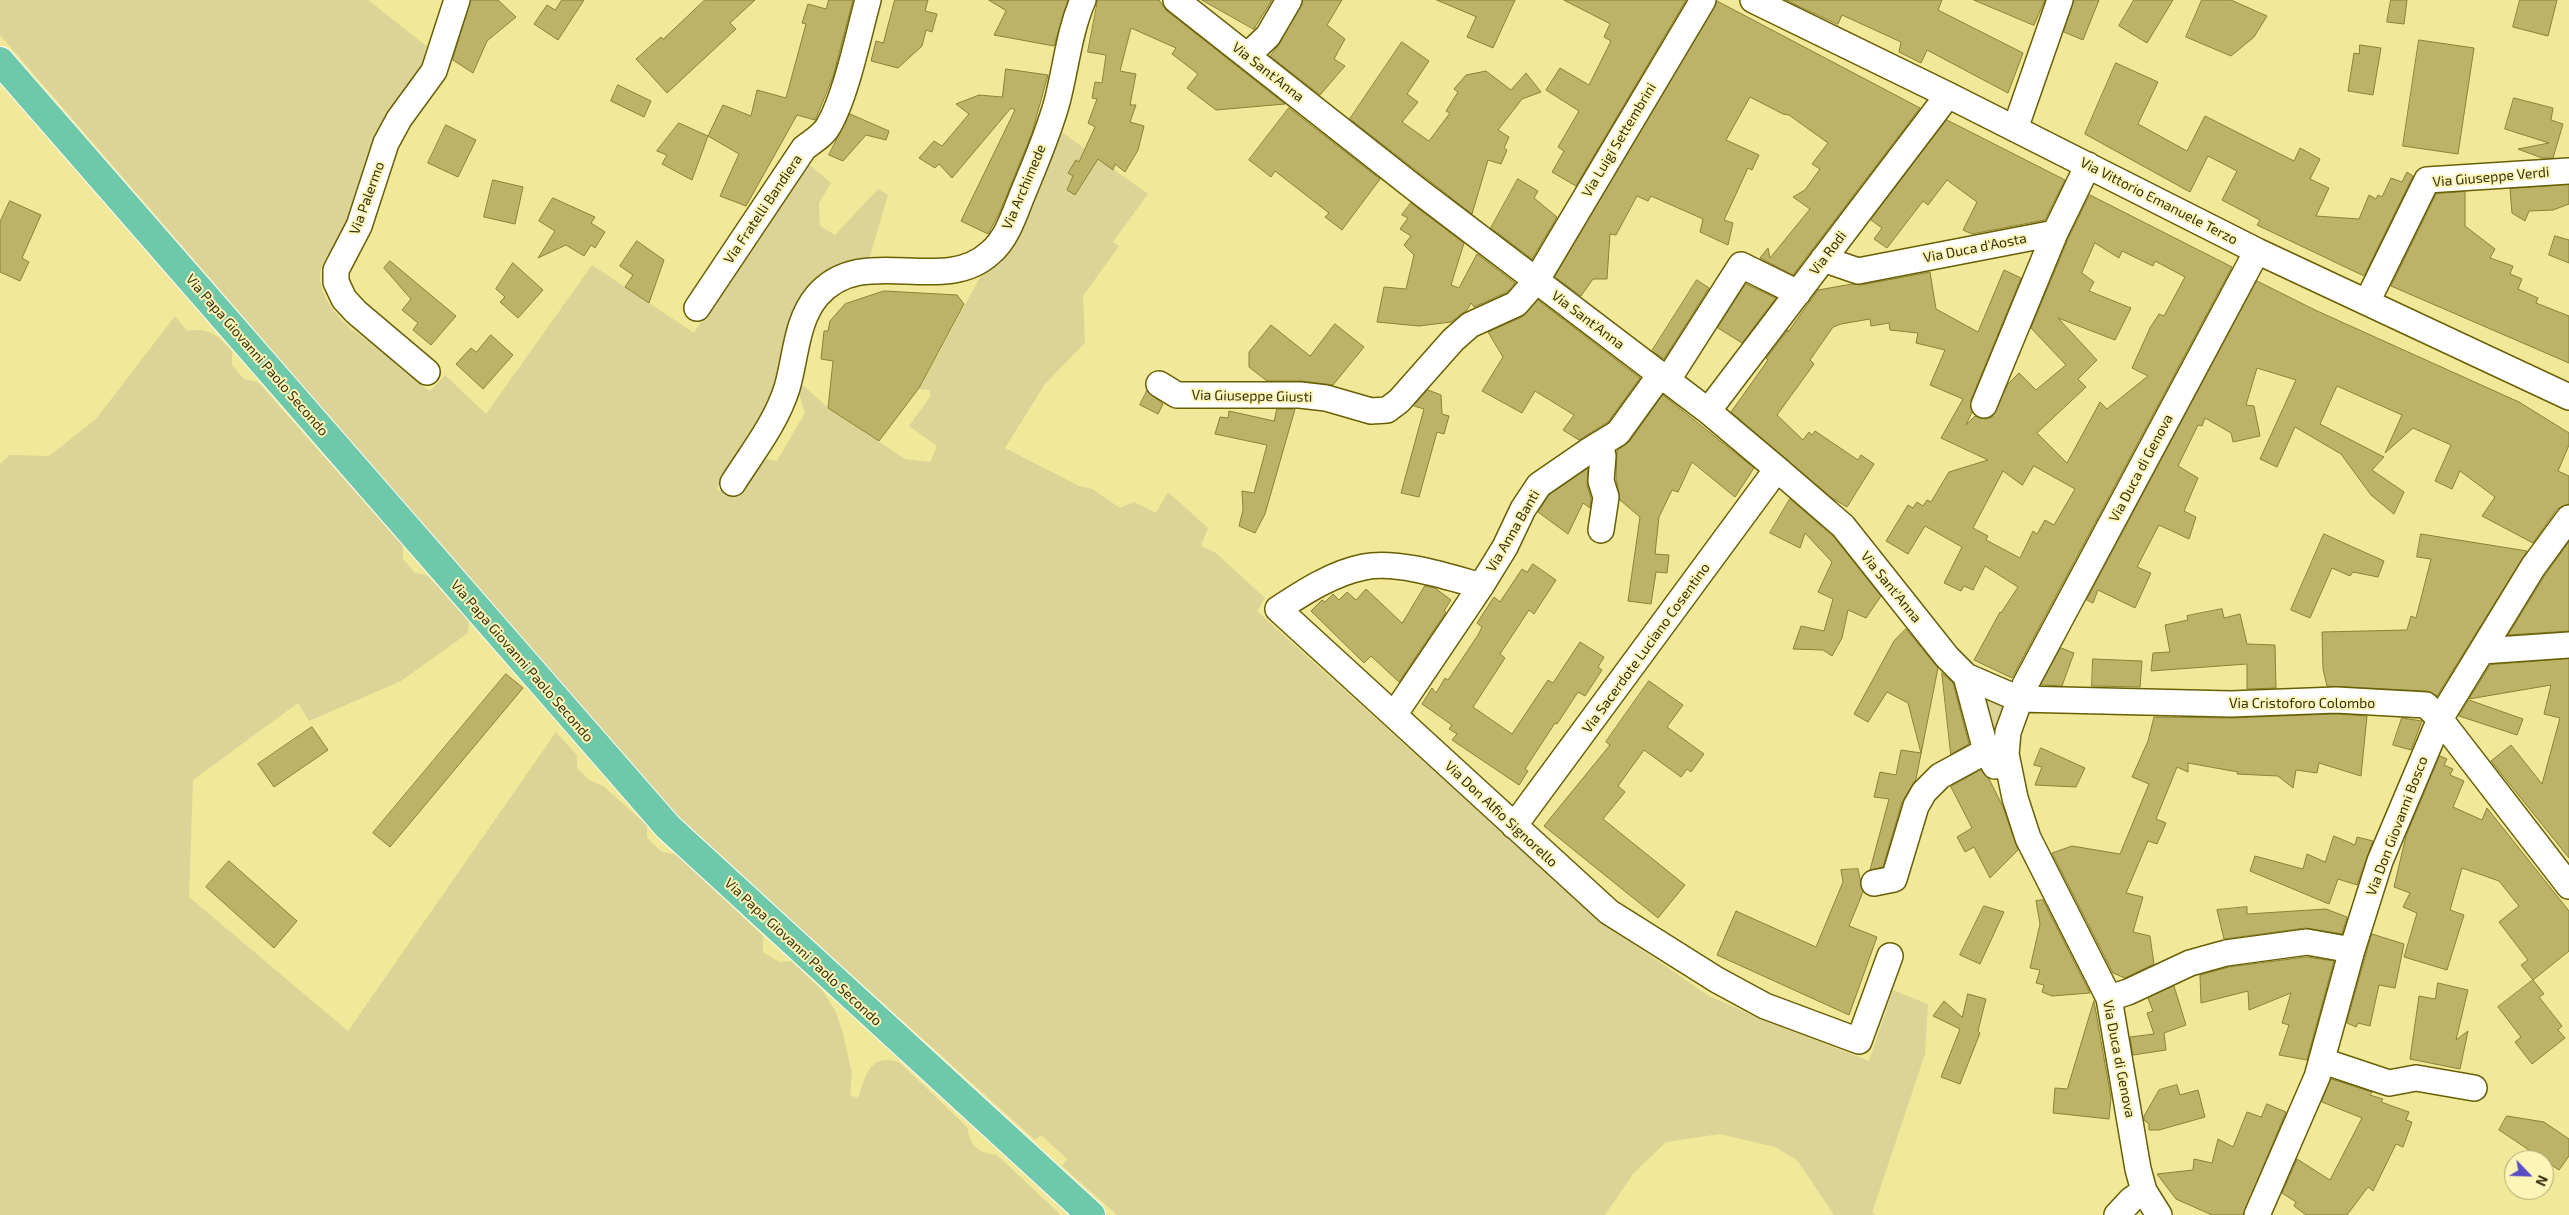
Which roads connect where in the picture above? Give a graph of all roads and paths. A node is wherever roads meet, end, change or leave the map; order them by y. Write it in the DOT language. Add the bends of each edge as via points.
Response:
graph roads {
  1 [pos="457,0"];
  2 [pos="868,0"];
  3 [pos="1084,0"];
  4 [pos="1176,0"];
  5 [pos="1289,0"];
  6 [pos="1702,0"];
  7 [pos="1753,0"];
  8 [pos="2060,0"];
  9 [pos="1248,56"];
  10 [pos="0,61"];
  11 [pos="1948,95"];
  12 [pos="2010,126"];
  13 [pos="2088,165"];
  14 [pos="2569,171"];
  15 [pos="2055,233"];
  16 [pos="2257,251"];
  17 [pos="1824,259"];
  18 [pos="1536,281"];
  19 [pos="1798,293"];
  20 [pos="2367,302"];
  21 [pos="697,308"];
  22 [pos="427,372"];
  23 [pos="1663,378"];
  24 [pos="1159,384"];
  25 [pos="2569,397"];
  26 [pos="1984,405"];
  27 [pos="1708,411"];
  28 [pos="1594,448"];
  29 [pos="1777,469"];
  30 [pos="733,483"];
  31 [pos="2569,518"];
  32 [pos="1601,530"];
  33 [pos="1481,586"];
  34 [pos="2569,645"];
  35 [pos="2482,651"];
  36 [pos="1966,676"];
  37 [pos="2027,695"];
  38 [pos="1394,715"];
  39 [pos="2440,719"];
  40 [pos="1986,751"];
  41 [pos="2015,798"];
  42 [pos="1514,826"];
  43 [pos="1874,883"];
  44 [pos="2569,886"];
  45 [pos="2352,950"];
  46 [pos="1890,956"];
  47 [pos="2108,998"];
  48 [pos="2322,1061"];
  49 [pos="2474,1088"];
  50 [pos="2144,1191"];
  51 [pos="1091,1215"];
  52 [pos="2117,1215"];
  53 [pos="2160,1215"];
  54 [pos="2257,1215"];
  1 -- 22 [label="street, Via Palermo" via="434,71 398,119 386,143 359,226 336,270 336,282 356,312"];
  2 -- 21 [label="street, Via Fratelli Bandiera" via="829,126 804,148"];
  3 -- 30 [label="street, Via Archimede" via="1076,16 1046,136 1001,240 991,253 957,272 872,269 830,284 804,315 787,388 765,435"];
  4 -- 9 [label="street, Via Sant'Anna"];
  5 -- 9 [label="street" via="1268,36"];
  6 -- 18 [label="street, Via Luigi Settembrini"];
  7 -- 11 [label="street, Via Vittorio Emanuele Terzo"];
  8 -- 12 [label="street" via="2041,49 2035,78"];
  9 -- 18 [label="street, Via Sant'Anna"];
  10 -- 51 [label="main road, Via Papa Giovanni Paolo Secondo" via="668,827"];
  11 -- 12 [label="street, Via Vittorio Emanuele Terzo"];
  11 -- 17 [label="street, Via Rodi"];
  12 -- 13 [label="street, Via Vittorio Emanuele Terzo"];
  13 -- 15 [label="street"];
  13 -- 16 [label="street, Via Vittorio Emanuele Terzo"];
  14 -- 20 [label="street, Via Giuseppe Verdi" via="2427,180"];
  15 -- 17 [label="street, Via Duca d'Aosta" via="1858,271"];
  15 -- 26 [label="street"];
  16 -- 20 [label="street, Via Vittorio Emanuele Terzo"];
  16 -- 37 [label="street, Via Duca di Genova"];
  17 -- 19 [label="street, Via Rodi"];
  18 -- 23 [label="street, Via Sant'Anna"];
  18 -- 24 [label="street, Via Giuseppe Giusti" via="1516,304 1470,325 1458,335 1399,402 1387,410 1371,410 1300,395 1177,395"];
  19 -- 23 [label="street, Via Anna Banti" via="1741,265"];
  19 -- 27 [label="street, Via Rodi"];
  20 -- 25 [label="street, Via Vittorio Emanuele Terzo"];
  23 -- 27 [label="street, Via Sant'Anna"];
  23 -- 28 [label="street, Via Anna Banti" via="1618,433"];
  27 -- 29 [label="street, Via Sant'Anna"];
  28 -- 32 [label="street" via="1603,456 1601,481 1606,497"];
  28 -- 33 [label="street, Via Anna Banti" via="1539,486"];
  29 -- 36 [label="street, Via Sant'Anna" via="1843,526 1947,657"];
  29 -- 42 [label="street, Via Sacerdote Luciano Cosentino"];
  31 -- 35 [label="street, Via Don Giovanni Bosco" via="2533,568"];
  33 -- 38 [label="street, Via Anna Banti"];
  33 -- 38 [label="street, Via Don Alfio Signorello" via="1422,570 1364,567 1312,586 1278,609"];
  34 -- 35 [label="street"];
  35 -- 39 [label="street, Via Don Giovanni Bosco"];
  36 -- 37 [label="street"];
  36 -- 40 [label="street"];
  37 -- 39 [label="street, Via Cristoforo Colombo" via="2231,704 2336,700 2426,705"];
  37 -- 41 [label="street, Via Duca di Genova" via="2008,732 2006,754"];
  38 -- 42 [label="street, Via Don Alfio Signorello"];
  39 -- 44 [label="street, Via Cristoforo Colombo"];
  39 -- 45 [label="street, Via Don Giovanni Bosco" via="2383,853"];
  40 -- 41 [label="street"];
  40 -- 43 [label="street" via="1931,783 1916,806 1894,880"];
  41 -- 47 [label="street, Via Duca di Genova" via="2028,838"];
  42 -- 46 [label="street, Via Don Alfio Signorello" via="1609,912 1717,980 1765,1006 1859,1041"];
  45 -- 47 [label="street" via="2307,942 2226,953 2190,964"];
  45 -- 48 [label="street, Via Don Giovanni Bosco"];
  47 -- 50 [label="street, Via Duca di Genova"];
  48 -- 49 [label="street" via="2389,1083 2416,1078"];
  48 -- 54 [label="street, Via Don Giovanni Bosco"];
  50 -- 52 [label="street" via="2130,1200"];
  50 -- 53 [label="street, Via Duca di Genova"];
}
